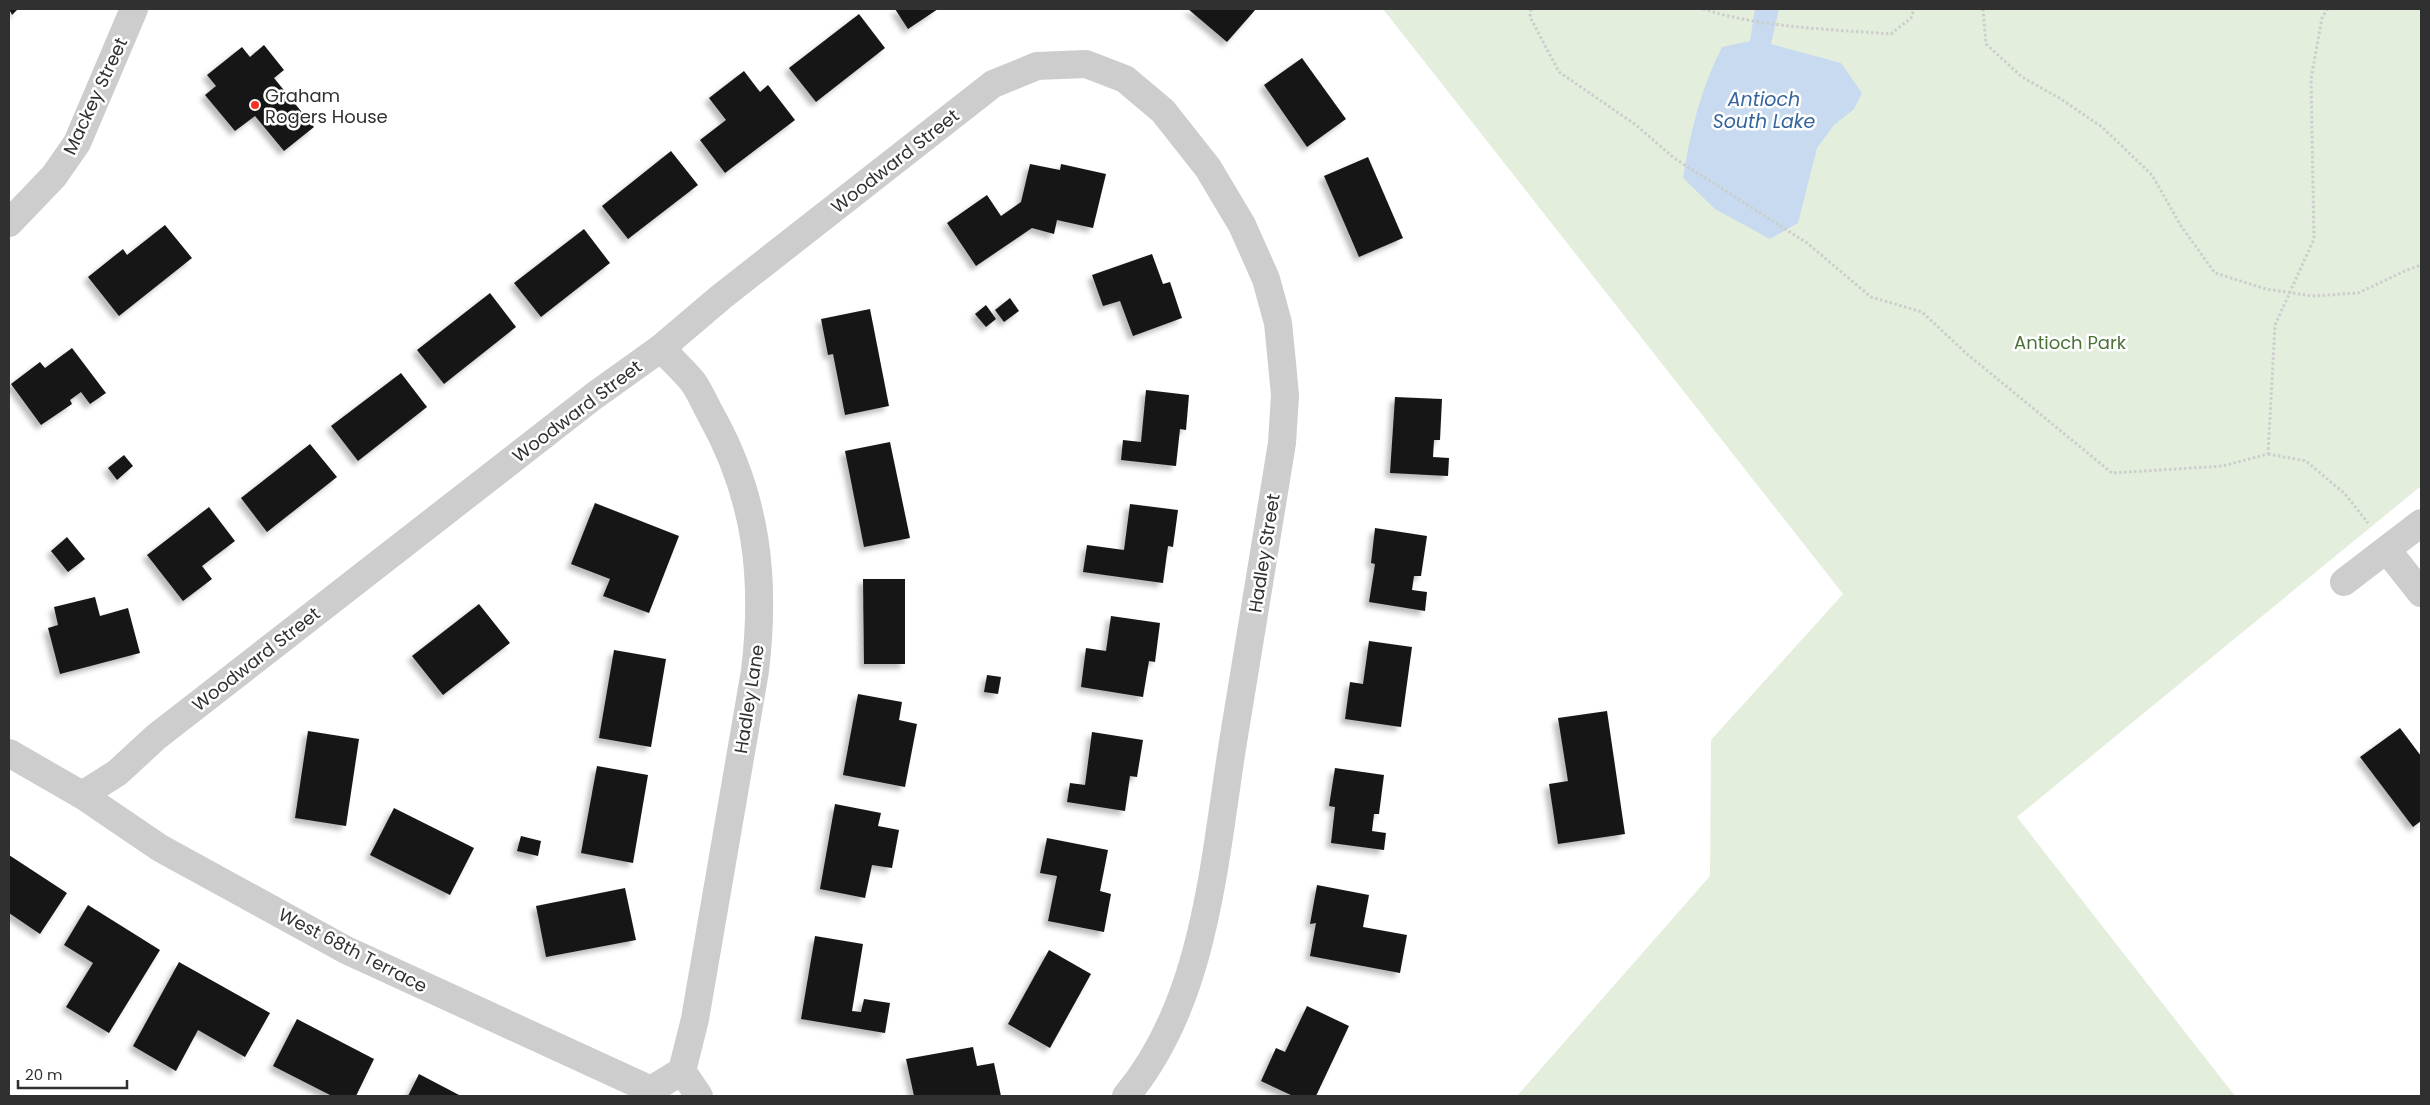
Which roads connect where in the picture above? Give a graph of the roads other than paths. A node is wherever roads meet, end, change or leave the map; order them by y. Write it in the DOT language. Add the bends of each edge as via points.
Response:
graph roads {
  1 [pos="134,9"];
  2 [pos="1086,64"];
  3 [pos="9,223"];
  4 [pos="661,348"];
  5 [pos="2421,523"];
  6 [pos="2387,550"];
  7 [pos="2344,582"];
  8 [pos="2421,593"];
  9 [pos="9,752"];
  10 [pos="82,795"];
  11 [pos="682,1070"];
  12 [pos="699,1096"];
  13 [pos="1126,1096"];
  1 -- 3 [label="street, Mackey Street" via="77,143 54,176"];
  2 -- 4 [label="street, Woodward Street" via="1037,66 992,84"];
  2 -- 13 [label="street, Hadley Street" via="1125,79 1163,111 1208,168 1242,224 1266,279 1278,324 1285,395 1282,443 1201,940 1172,1024"];
  4 -- 10 [label="street, Woodward Street" via="594,396 156,737 117,772"];
  4 -- 11 [label="street, Hadley Lane" via="693,383 724,438 750,512 758,555 760,626 755,671 695,1019"];
  5 -- 6 [label="street"];
  6 -- 7 [label="street"];
  6 -- 8 [label="street"];
  9 -- 10 [label="street, West 68th Terrace"];
  10 -- 11 [label="street, West 68th Terrace" via="160,848 346,950 615,1074 651,1090"];
  11 -- 12 [label="street"];
}
